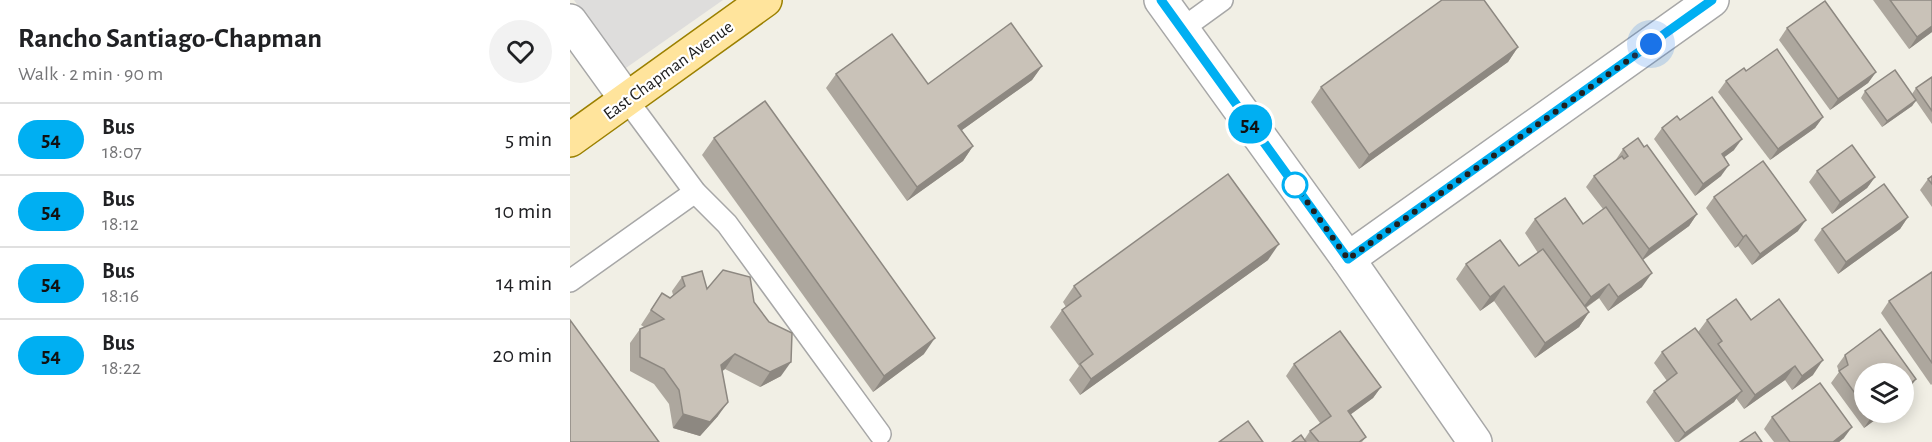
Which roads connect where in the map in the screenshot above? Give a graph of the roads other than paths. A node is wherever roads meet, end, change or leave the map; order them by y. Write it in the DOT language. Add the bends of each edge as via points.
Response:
graph roads {
  1 [pos="765,0"];
  2 [pos="1161,0"];
  3 [pos="1222,0"];
  4 [pos="1712,0"];
  5 [pos="570,21"];
  6 [pos="1182,29"];
  7 [pos="627,100"];
  8 [pos="570,140"];
  9 [pos="695,192"];
  10 [pos="1348,259"];
  11 [pos="570,280"];
  12 [pos="880,434"];
  13 [pos="1474,442"];
  1 -- 7 [label="main road, East Chapman Avenue"];
  2 -- 6 [label="street"];
  3 -- 6 [label="lane"];
  4 -- 10 [label="street"];
  5 -- 7 [label="street"];
  6 -- 10 [label="street"];
  7 -- 8 [label="main road, East Chapman Avenue"];
  7 -- 9 [label="lane"];
  9 -- 11 [label="lane"];
  9 -- 12 [label="lane" via="727,224"];
  10 -- 13 [label="street"];
}
